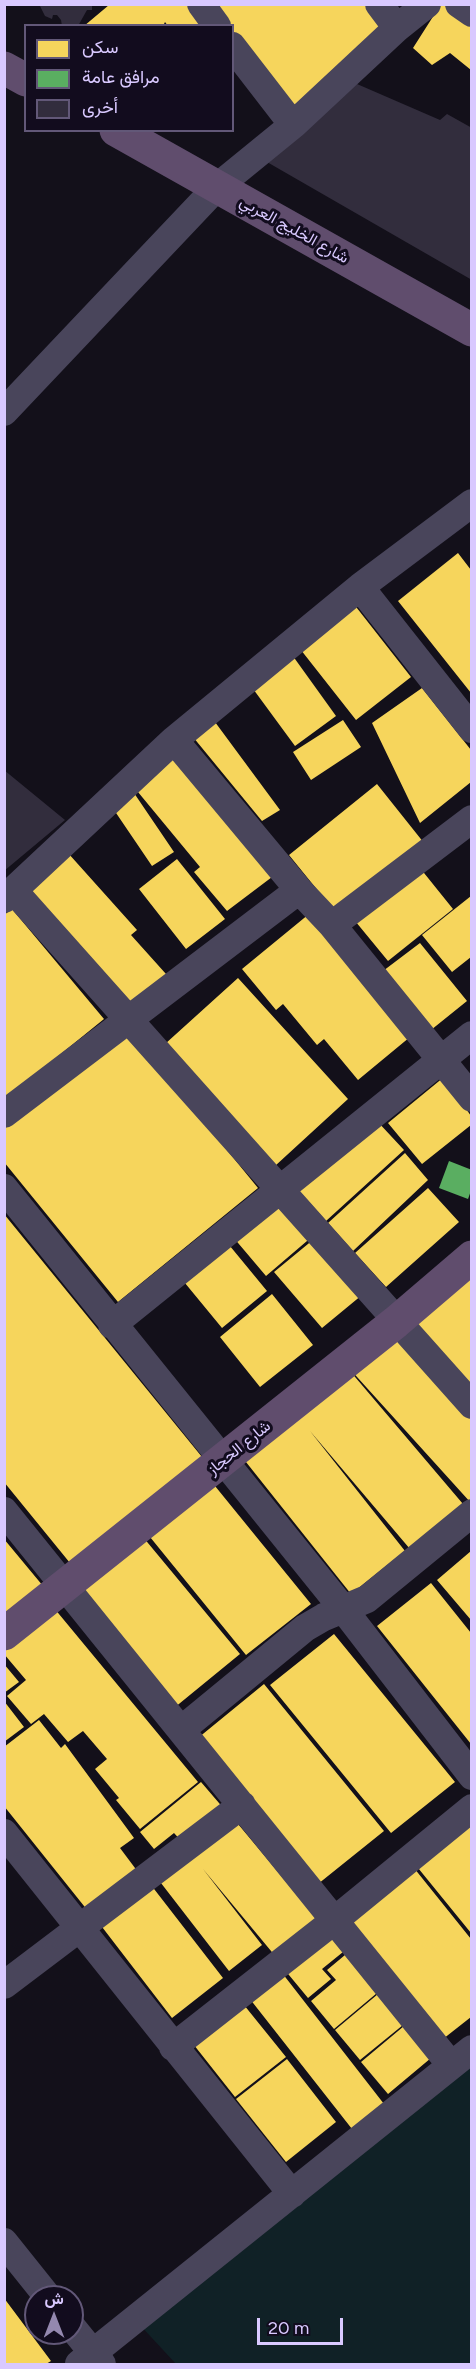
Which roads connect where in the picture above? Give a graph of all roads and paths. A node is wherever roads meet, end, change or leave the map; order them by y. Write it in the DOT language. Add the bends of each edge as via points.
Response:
graph roads {
  1 [pos="201,4"];
  2 [pos="379,4"];
  3 [pos="427,4"];
  4 [pos="459,4"];
  5 [pos="471,13"];
  6 [pos="216,24"];
  7 [pos="397,28"];
  8 [pos="234,49"];
  9 [pos="4,68"];
  10 [pos="24,79"];
  11 [pos="293,125"];
  12 [pos="120,132"];
  13 [pos="217,187"];
  14 [pos="471,330"];
  15 [pos="4,412"];
  16 [pos="471,503"];
  17 [pos="360,587"];
  18 [pos="471,729"];
  19 [pos="174,740"];
  20 [pos="471,819"];
  21 [pos="299,890"];
  22 [pos="9,895"];
  23 [pos="332,925"];
  24 [pos="129,1020"];
  25 [pos="471,1035"];
  26 [pos="439,1059"];
  27 [pos="471,1098"];
  28 [pos="4,1114"];
  29 [pos="4,1188"];
  30 [pos="280,1191"];
  31 [pos="471,1257"];
  32 [pos="396,1322"];
  33 [pos="112,1325"];
  34 [pos="471,1405"];
  35 [pos="223,1461"];
  36 [pos="4,1510"];
  37 [pos="471,1513"];
  38 [pos="65,1586"];
  39 [pos="344,1610"];
  40 [pos="4,1634"];
  41 [pos="181,1730"];
  42 [pos="471,1776"];
  43 [pos="242,1805"];
  44 [pos="471,1808"];
  45 [pos="4,1833"];
  46 [pos="335,1920"];
  47 [pos="80,1928"];
  48 [pos="4,1985"];
  49 [pos="173,2047"];
  50 [pos="461,2057"];
  51 [pos="292,2194"];
  52 [pos="4,2242"];
  53 [pos="38,2285"];
  54 [pos="82,2345"];
  55 [pos="91,2361"];
  1 -- 6 [label="street"];
  2 -- 7 [label="street"];
  3 -- 7 [label="street"];
  4 -- 5 [label="street"];
  7 -- 11 [label="street"];
  8 -- 11 [label="street"];
  9 -- 10 [label="main road"];
  11 -- 13 [label="street"];
  12 -- 13 [label="main road, شارع الخليج العربي"];
  13 -- 14 [label="main road, شارع الخليج العربي"];
  13 -- 15 [label="street"];
  16 -- 17 [label="street"];
  17 -- 18 [label="street"];
  17 -- 19 [label="street"];
  19 -- 21 [label="street"];
  19 -- 22 [label="street"];
  20 -- 23 [label="street"];
  21 -- 23 [label="street"];
  21 -- 24 [label="street"];
  22 -- 24 [label="street"];
  23 -- 26 [label="street"];
  24 -- 28 [label="street"];
  24 -- 30 [label="street"];
  25 -- 26 [label="street"];
  26 -- 27 [label="street"];
  26 -- 30 [label="street"];
  29 -- 33 [label="street"];
  30 -- 32 [label="street"];
  30 -- 33 [label="street"];
  31 -- 32 [label="main road, شارع الحجاز"];
  32 -- 34 [label="street"];
  32 -- 35 [label="main road, شارع الحجاز"];
  33 -- 35 [label="street"];
  35 -- 38 [label="main road, شارع الحجاز"];
  35 -- 39 [label="street"];
  36 -- 38 [label="street"];
  37 -- 39 [label="street" via="377,1592"];
  38 -- 40 [label="main road, شارع الحجاز"];
  38 -- 41 [label="street"];
  39 -- 41 [label="street" via="305,1629"];
  39 -- 42 [label="street"];
  41 -- 43 [label="street"];
  43 -- 46 [label="street"];
  43 -- 47 [label="street"];
  44 -- 46 [label="street"];
  45 -- 47 [label="street"];
  46 -- 49 [label="street"];
  46 -- 50 [label="street"];
  47 -- 48 [label="street"];
  47 -- 49 [label="street"];
  49 -- 51 [label="street"];
  50 -- 51 [label="street"];
  51 -- 55 [label="street"];
  52 -- 53 [label="street"];
  54 -- 55 [label="street"];
}
